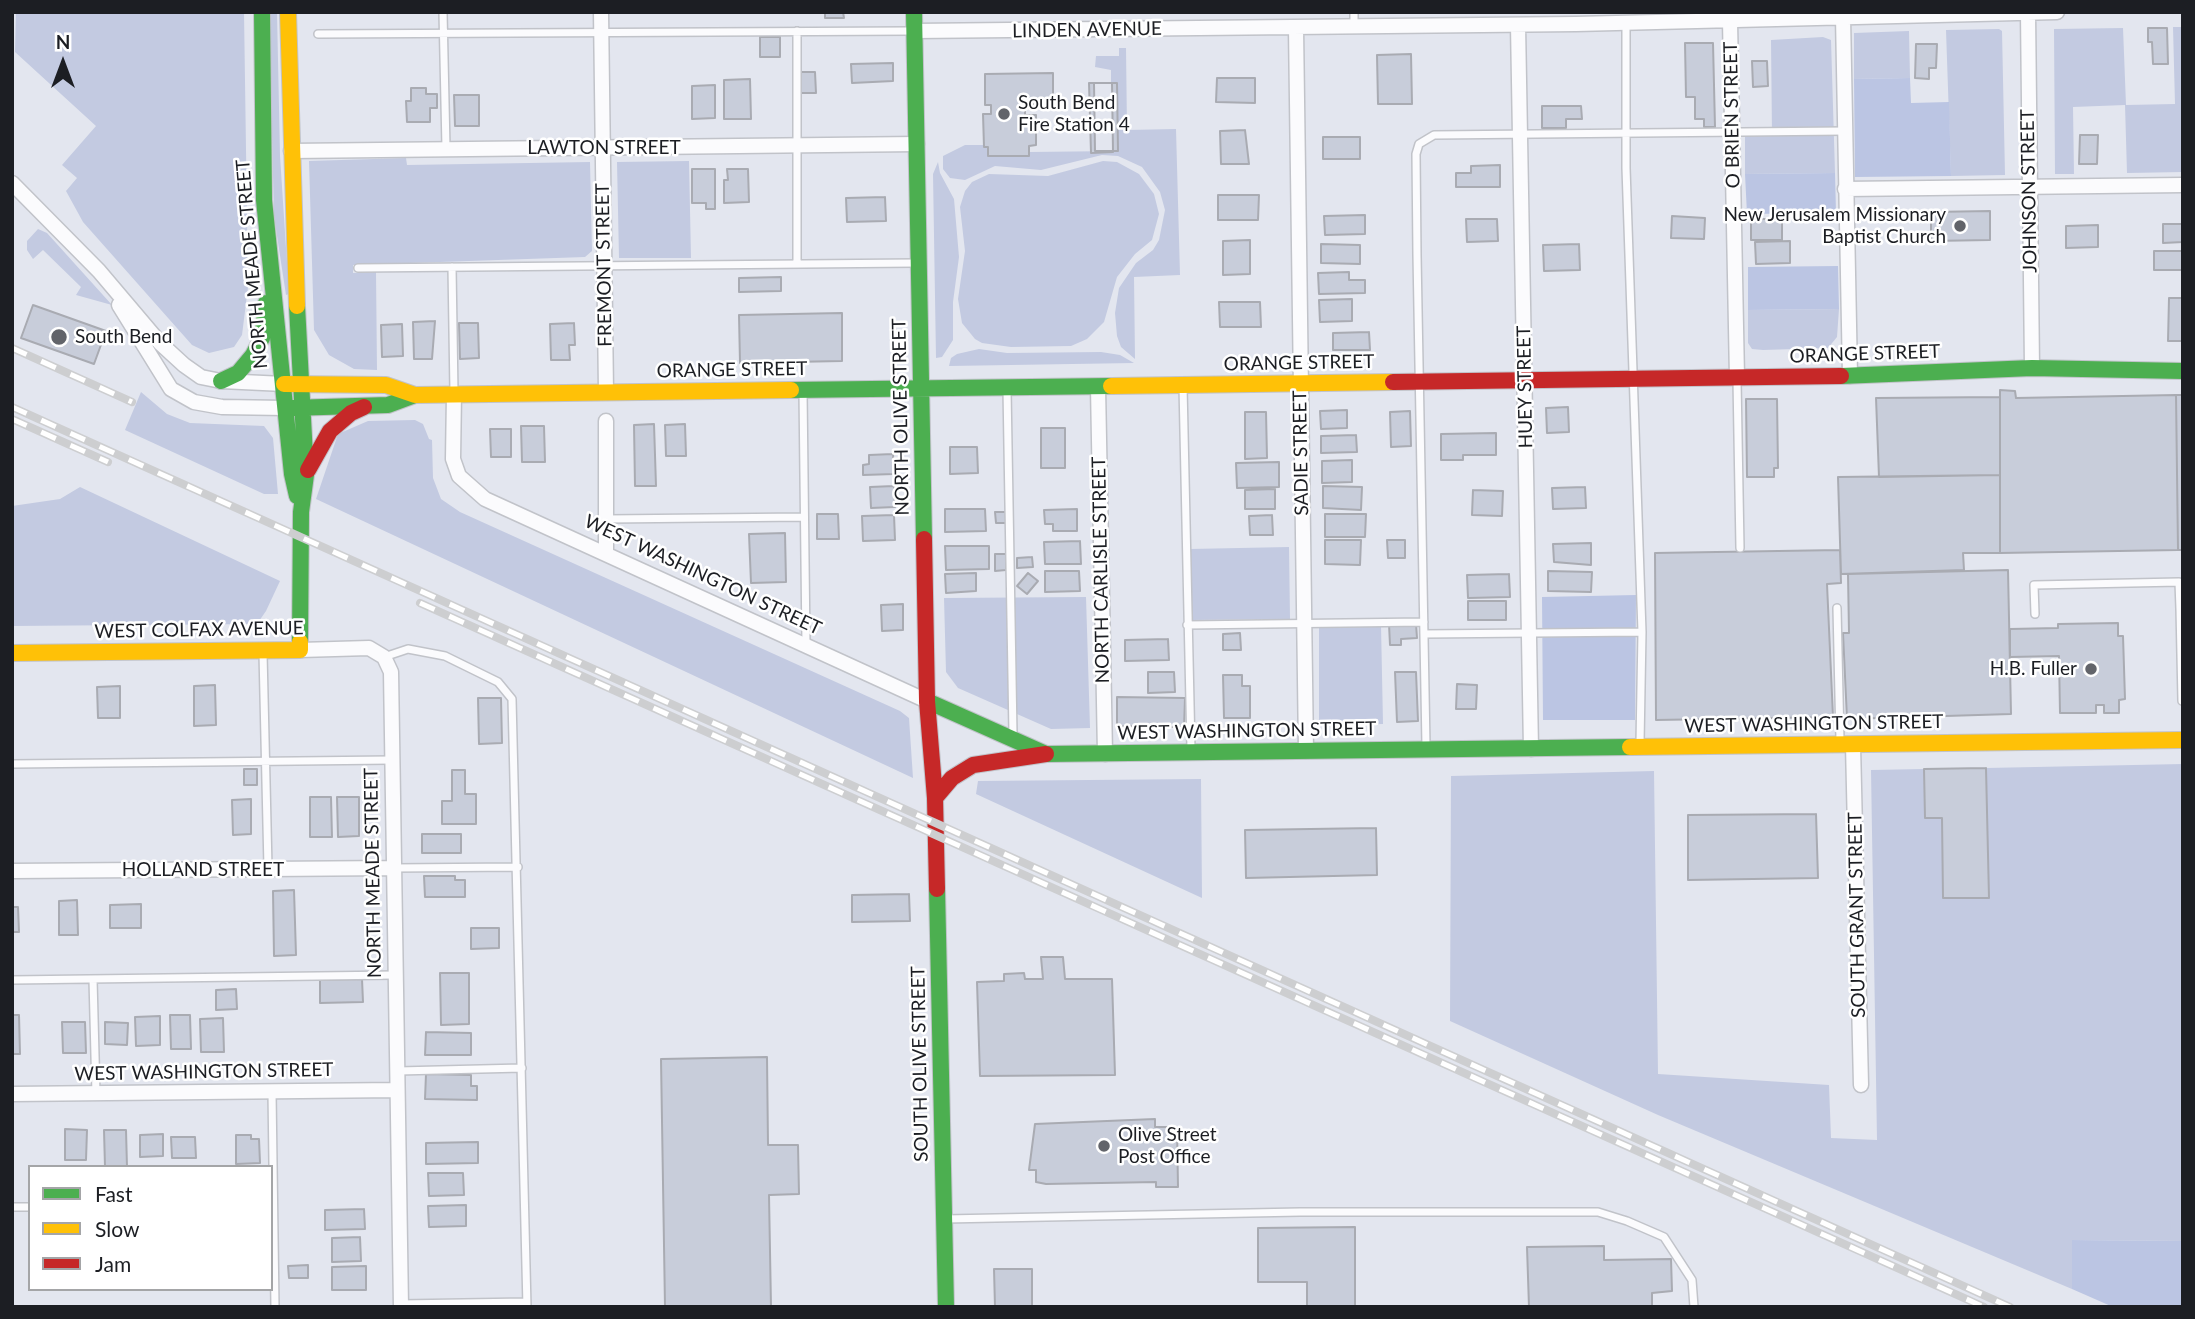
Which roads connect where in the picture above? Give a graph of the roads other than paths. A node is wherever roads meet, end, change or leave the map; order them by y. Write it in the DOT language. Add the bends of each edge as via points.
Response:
graph roads {
  1 [pos="262,12"];
  2 [pos="288,12"];
  3 [pos="443,12"];
  4 [pos="601,12"];
  5 [pos="914,12"];
  6 [pos="2057,12"];
  7 [pos="1964,13"];
  8 [pos="2028,13"];
  9 [pos="1838,15"];
  10 [pos="1704,17"];
  11 [pos="1576,18"];
  12 [pos="1449,19"];
  13 [pos="1354,20"];
  14 [pos="1730,21"];
  15 [pos="1626,23"];
  16 [pos="1518,25"];
  17 [pos="1296,28"];
  18 [pos="797,31"];
  19 [pos="915,31"];
  20 [pos="444,33"];
  21 [pos="601,33"];
  22 [pos="318,34"];
  23 [pos="1845,131"];
  24 [pos="1731,133"];
  25 [pos="1521,135"];
  26 [pos="1628,135"];
  27 [pos="917,144"];
  28 [pos="797,146"];
  29 [pos="446,148"];
  30 [pos="602,148"];
  31 [pos="291,151"];
  32 [pos="12,183"];
  33 [pos="2183,185"];
  34 [pos="2029,187"];
  35 [pos="1845,189"];
  36 [pos="919,263"];
  37 [pos="605,264"];
  38 [pos="797,264"];
  39 [pos="452,267"];
  40 [pos="358,268"];
  41 [pos="270,270"];
  42 [pos="99,271"];
  43 [pos="2032,368"];
  44 [pos="2183,371"];
  45 [pos="1850,376"];
  46 [pos="1737,378"];
  47 [pos="1635,379"];
  48 [pos="220,381"];
  49 [pos="1524,381"];
  50 [pos="1422,382"];
  51 [pos="284,384"];
  52 [pos="302,384"];
  53 [pos="1299,384"];
  54 [pos="1183,386"];
  55 [pos="1098,387"];
  56 [pos="1007,388"];
  57 [pos="921,389"];
  58 [pos="803,390"];
  59 [pos="606,392"];
  60 [pos="415,394"];
  61 [pos="454,394"];
  62 [pos="367,406"];
  63 [pos="303,407"];
  64 [pos="285,408"];
  65 [pos="606,421"];
  66 [pos="306,475"];
  67 [pos="301,512"];
  68 [pos="803,517"];
  69 [pos="608,519"];
  70 [pos="1740,548"];
  71 [pos="606,553"];
  72 [pos="1837,608"];
  73 [pos="2181,610"];
  74 [pos="2035,614"];
  75 [pos="1424,622"];
  76 [pos="1304,623"];
  77 [pos="1187,625"];
  78 [pos="1642,632"];
  79 [pos="1529,633"];
  80 [pos="1424,634"];
  81 [pos="806,646"];
  82 [pos="300,650"];
  83 [pos="263,651"];
  84 [pos="12,653"];
  85 [pos="384,657"];
  86 [pos="927,701"];
  87 [pos="2182,701"];
  88 [pos="2183,740"];
  89 [pos="1013,741"];
  90 [pos="1847,744"];
  91 [pos="1640,747"];
  92 [pos="1531,749"];
  93 [pos="1426,750"];
  94 [pos="1306,751"];
  95 [pos="1191,753"];
  96 [pos="1046,754"];
  97 [pos="1105,754"];
  98 [pos="392,760"];
  99 [pos="1013,760"];
  100 [pos="266,761"];
  101 [pos="12,764"];
  102 [pos="935,798"];
  103 [pos="935,821"];
  104 [pos="517,866"];
  105 [pos="394,868"];
  106 [pos="268,869"];
  107 [pos="12,871"];
  108 [pos="395,975"];
  109 [pos="93,979"];
  110 [pos="12,980"];
  111 [pos="522,1068"];
  112 [pos="397,1071"];
  113 [pos="1861,1085"];
  114 [pos="397,1090"];
  115 [pos="272,1092"];
  116 [pos="12,1094"];
  117 [pos="96,1094"];
  118 [pos="273,1165"];
  119 [pos="273,1204"];
  120 [pos="944,1219"];
  121 [pos="526,1305"];
  122 [pos="401,1306"];
  123 [pos="275,1307"];
  124 [pos="946,1307"];
  125 [pos="1694,1307"];
  1 -- 41 [label="street, NORTH MEADE STREET" via="264,200"];
  2 -- 31 [label="street, NORTH MEADE STREET"];
  3 -- 20 [label="lane"];
  4 -- 21 [label="street, FREMONT STREET"];
  5 -- 19 [label="street, NORTH OLIVE STREET"];
  6 -- 8 [label="street, LINDEN AVENUE"];
  7 -- 8 [label="street, LINDEN AVENUE"];
  7 -- 9 [label="street, LINDEN AVENUE"];
  8 -- 34 [label="street, JOHNSON STREET"];
  9 -- 14 [label="street, LINDEN AVENUE"];
  9 -- 23 [label="street"];
  10 -- 14 [label="street, LINDEN AVENUE"];
  10 -- 15 [label="street, LINDEN AVENUE"];
  11 -- 15 [label="street, LINDEN AVENUE"];
  11 -- 16 [label="street, LINDEN AVENUE"];
  12 -- 13 [label="street, LINDEN AVENUE"];
  12 -- 16 [label="street, LINDEN AVENUE"];
  13 -- 17 [label="street, LINDEN AVENUE"];
  14 -- 24 [label="street, O BRIEN STREET"];
  15 -- 26 [label="lane"];
  16 -- 25 [label="street, HUEY STREET"];
  17 -- 19 [label="street, LINDEN AVENUE"];
  17 -- 53 [label="street, SADIE STREET"];
  18 -- 19 [label="lane"];
  18 -- 21 [label="lane"];
  18 -- 28 [label="lane"];
  19 -- 27 [label="street, NORTH OLIVE STREET"];
  20 -- 21 [label="lane"];
  20 -- 22 [label="lane"];
  20 -- 29 [label="lane"];
  21 -- 30 [label="street, FREMONT STREET"];
  23 -- 24 [label="lane"];
  23 -- 35 [label="street"];
  24 -- 26 [label="lane"];
  24 -- 46 [label="street, O BRIEN STREET"];
  25 -- 26 [label="lane"];
  25 -- 49 [label="street, HUEY STREET"];
  25 -- 50 [label="lane" via="1434,135 1419,145"];
  26 -- 47 [label="lane"];
  27 -- 28 [label="street, LAWTON STREET"];
  27 -- 36 [label="street, NORTH OLIVE STREET"];
  28 -- 30 [label="street, LAWTON STREET"];
  28 -- 38 [label="lane"];
  29 -- 30 [label="street, LAWTON STREET"];
  29 -- 31 [label="street, LAWTON STREET"];
  30 -- 37 [label="street, FREMONT STREET"];
  31 -- 52 [label="street, NORTH MEADE STREET"];
  32 -- 42 [label="street"];
  33 -- 34 [label="street"];
  34 -- 35 [label="street"];
  34 -- 43 [label="street, JOHNSON STREET"];
  35 -- 45 [label="street"];
  36 -- 38 [label="lane"];
  36 -- 57 [label="street, NORTH OLIVE STREET"];
  37 -- 38 [label="lane"];
  37 -- 39 [label="lane"];
  37 -- 59 [label="street, FREMONT STREET"];
  39 -- 40 [label="lane"];
  39 -- 61 [label="lane"];
  41 -- 48 [label="street" via="262,338 237,373"];
  41 -- 51 [label="street, NORTH MEADE STREET"];
  42 -- 48 [label="street" via="184,366 201,377"];
  42 -- 64 [label="street" via="171,389 194,402 222,407"];
  43 -- 44 [label="street, ORANGE STREET"];
  43 -- 45 [label="street, ORANGE STREET"];
  45 -- 46 [label="street, ORANGE STREET"];
  46 -- 47 [label="street, ORANGE STREET"];
  46 -- 70 [label="lane"];
  47 -- 49 [label="street, ORANGE STREET"];
  47 -- 78 [label="lane"];
  48 -- 51 [label="street"];
  49 -- 50 [label="street, ORANGE STREET"];
  49 -- 79 [label="street, HUEY STREET"];
  50 -- 53 [label="street, ORANGE STREET"];
  50 -- 75 [label="lane"];
  51 -- 52 [label="street, ORANGE STREET"];
  51 -- 64 [label="street, NORTH MEADE STREET"];
  52 -- 60 [label="street, ORANGE STREET" via="386,385"];
  52 -- 63 [label="street, NORTH MEADE STREET"];
  53 -- 54 [label="street, ORANGE STREET"];
  53 -- 76 [label="street, SADIE STREET"];
  54 -- 55 [label="street, ORANGE STREET"];
  54 -- 77 [label="lane"];
  55 -- 56 [label="street, ORANGE STREET"];
  55 -- 97 [label="street, NORTH CARLISLE STREET"];
  56 -- 57 [label="street, ORANGE STREET"];
  56 -- 89 [label="lane"];
  57 -- 58 [label="street, ORANGE STREET"];
  57 -- 86 [label="street, NORTH OLIVE STREET"];
  58 -- 59 [label="street, ORANGE STREET"];
  58 -- 68 [label="lane"];
  59 -- 61 [label="street, ORANGE STREET"];
  60 -- 61 [label="street, ORANGE STREET"];
  60 -- 62 [label="street, ORANGE STREET" via="388,405"];
  61 -- 71 [label="street, WEST WASHINGTON STREET" via="453,459 459,476 471,489"];
  62 -- 63 [label="street, ORANGE STREET"];
  62 -- 66 [label="street, ORANGE STREET" via="338,422"];
  63 -- 64 [label="street, ORANGE STREET"];
  63 -- 66 [label="street, NORTH MEADE STREET"];
  64 -- 67 [label="street, NORTH MEADE STREET"];
  65 -- 69 [label="street"];
  66 -- 67 [label="street, NORTH MEADE STREET"];
  67 -- 82 [label="street, NORTH MEADE STREET"];
  68 -- 69 [label="lane"];
  68 -- 81 [label="lane"];
  69 -- 71 [label="street"];
  71 -- 81 [label="street, WEST WASHINGTON STREET"];
  72 -- 90 [label="lane"];
  73 -- 74 [label="lane" via="2179,582 2034,585"];
  73 -- 87 [label="lane"];
  75 -- 76 [label="lane"];
  75 -- 80 [label="lane"];
  76 -- 77 [label="lane"];
  76 -- 94 [label="street, SADIE STREET"];
  77 -- 95 [label="lane"];
  78 -- 79 [label="lane"];
  78 -- 91 [label="lane"];
  79 -- 80 [label="lane"];
  79 -- 92 [label="street, HUEY STREET"];
  80 -- 93 [label="lane"];
  81 -- 86 [label="street, WEST WASHINGTON STREET"];
  82 -- 83 [label="street, WEST COLFAX AVENUE"];
  82 -- 85 [label="street, WEST COLFAX AVENUE" via="369,648"];
  83 -- 84 [label="street, WEST COLFAX AVENUE"];
  83 -- 100 [label="lane"];
  85 -- 98 [label="street, NORTH MEADE STREET" via="391,672"];
  85 -- 104 [label="lane" via="408,649 445,656 498,682 512,699"];
  86 -- 89 [label="street, WEST WASHINGTON STREET"];
  86 -- 102 [label="street, NORTH OLIVE STREET"];
  88 -- 90 [label="street, WEST WASHINGTON STREET"];
  89 -- 96 [label="street, WEST WASHINGTON STREET"];
  89 -- 99 [label="lane"];
  90 -- 91 [label="street, WEST WASHINGTON STREET"];
  90 -- 113 [label="street, SOUTH GRANT STREET"];
  91 -- 92 [label="street, WEST WASHINGTON STREET"];
  92 -- 93 [label="street, WEST WASHINGTON STREET"];
  93 -- 94 [label="street, WEST WASHINGTON STREET"];
  94 -- 95 [label="street, WEST WASHINGTON STREET"];
  95 -- 97 [label="street, WEST WASHINGTON STREET"];
  96 -- 97 [label="street, WEST WASHINGTON STREET"];
  96 -- 99 [label="street"];
  98 -- 100 [label="lane"];
  98 -- 105 [label="street, NORTH MEADE STREET"];
  99 -- 102 [label="street" via="973,765 952,778"];
  100 -- 101 [label="lane"];
  100 -- 106 [label="lane"];
  102 -- 103 [label="street, NORTH OLIVE STREET"];
  103 -- 120 [label="street, SOUTH OLIVE STREET"];
  104 -- 105 [label="lane"];
  104 -- 111 [label="lane"];
  105 -- 106 [label="street, HOLLAND STREET"];
  105 -- 108 [label="street, NORTH MEADE STREET"];
  106 -- 107 [label="street, HOLLAND STREET"];
  108 -- 109 [label="lane"];
  108 -- 112 [label="street, NORTH MEADE STREET"];
  109 -- 110 [label="lane"];
  109 -- 117 [label="lane"];
  111 -- 112 [label="lane"];
  111 -- 121 [label="lane"];
  112 -- 114 [label="street, NORTH MEADE STREET"];
  114 -- 115 [label="street, WEST WASHINGTON STREET"];
  114 -- 122 [label="street, NORTH MEADE STREET"];
  115 -- 117 [label="street, WEST WASHINGTON STREET"];
  115 -- 118 [label="lane"];
  116 -- 117 [label="street, WEST WASHINGTON STREET"];
  119 -- 123 [label="lane"];
  120 -- 124 [label="street, SOUTH OLIVE STREET"];
  120 -- 125 [label="lane" via="1598,1212 1664,1237 1692,1280"];
  121 -- 122 [label="lane"];
}
